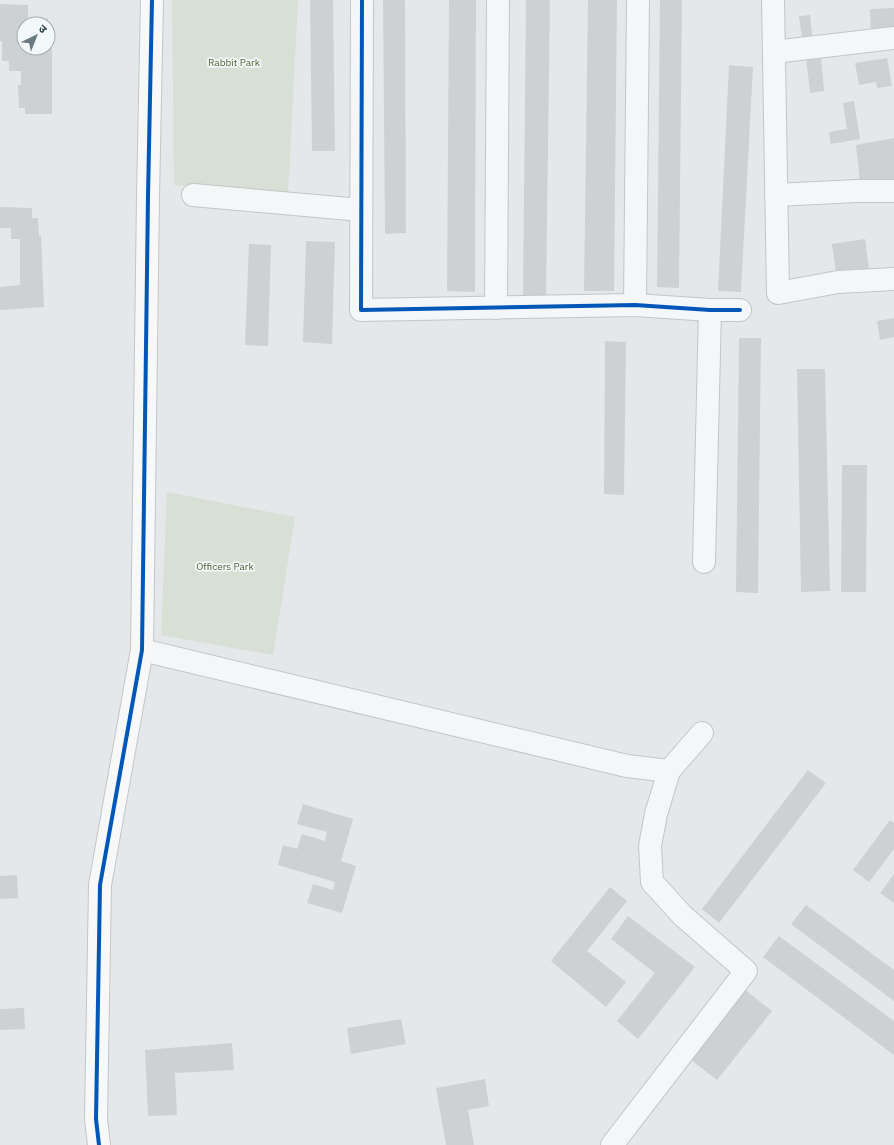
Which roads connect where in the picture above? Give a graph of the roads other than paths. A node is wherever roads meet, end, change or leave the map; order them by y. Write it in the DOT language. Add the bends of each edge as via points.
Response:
graph roads {
  1 [pos="152,0"];
  2 [pos="362,0"];
  3 [pos="498,0"];
  4 [pos="638,0"];
  5 [pos="773,0"];
  6 [pos="894,38"];
  7 [pos="774,52"];
  8 [pos="894,191"];
  9 [pos="193,195"];
  10 [pos="776,195"];
  11 [pos="361,210"];
  12 [pos="894,279"];
  13 [pos="635,305"];
  14 [pos="496,308"];
  15 [pos="710,310"];
  16 [pos="740,310"];
  17 [pos="704,562"];
  18 [pos="142,650"];
  19 [pos="702,733"];
  20 [pos="669,771"];
  21 [pos="99,1145"];
  22 [pos="612,1145"];
  1 -- 18 [label="street"];
  2 -- 11 [label="street"];
  3 -- 14 [label="street"];
  4 -- 13 [label="street"];
  5 -- 7 [label="street"];
  6 -- 7 [label="street"];
  7 -- 10 [label="street"];
  8 -- 10 [label="street"];
  9 -- 11 [label="street"];
  10 -- 12 [label="street" via="778,293 838,282"];
  11 -- 14 [label="street" via="361,310"];
  13 -- 14 [label="street"];
  13 -- 15 [label="street"];
  15 -- 16 [label="street"];
  15 -- 17 [label="street"];
  18 -- 20 [label="street" via="626,766"];
  18 -- 21 [label="street" via="100,885 96,1119"];
  19 -- 20 [label="street"];
  20 -- 22 [label="street" via="656,814 650,846 652,882 683,916 746,971"];
}
